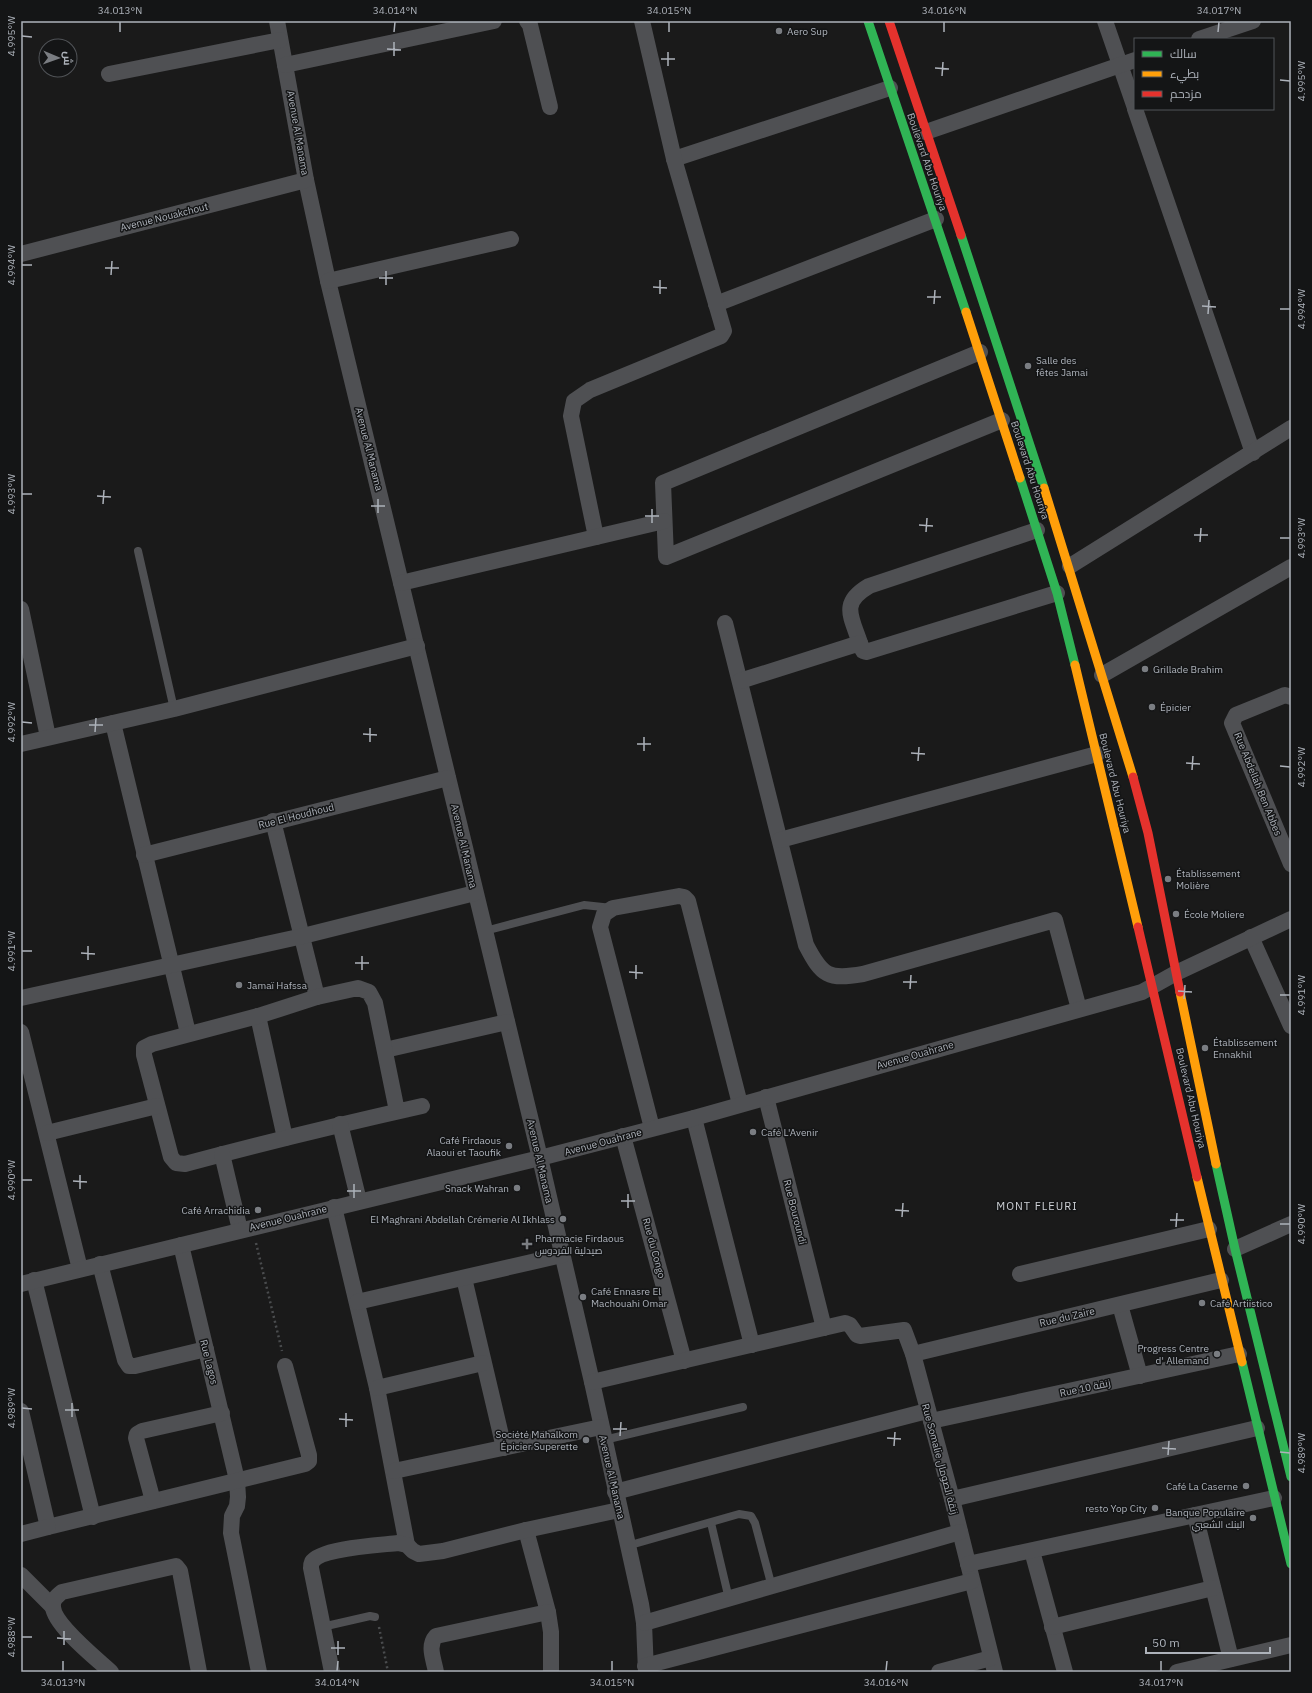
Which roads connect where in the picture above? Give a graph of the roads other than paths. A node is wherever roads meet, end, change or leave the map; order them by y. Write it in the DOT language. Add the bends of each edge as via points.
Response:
graph roads {
  1 [pos="277,21"];
  2 [pos="494,21"];
  3 [pos="527,21"];
  4 [pos="642,21"];
  5 [pos="868,21"];
  6 [pos="889,21"];
  7 [pos="1105,21"];
  8 [pos="1253,21"];
  9 [pos="1202,38"];
  10 [pos="280,40"];
  11 [pos="1128,63"];
  12 [pos="285,65"];
  13 [pos="109,74"];
  14 [pos="890,88"];
  15 [pos="1134,102"];
  16 [pos="550,107"];
  17 [pos="1135,110"];
  18 [pos="926,132"];
  19 [pos="674,159"];
  20 [pos="306,180"];
  21 [pos="936,219"];
  22 [pos="511,239"];
  23 [pos="21,254"];
  24 [pos="328,281"];
  25 [pos="716,304"];
  26 [pos="980,352"];
  27 [pos="1002,420"];
  28 [pos="1291,428"];
  29 [pos="1253,453"];
  30 [pos="664,520"];
  31 [pos="1037,530"];
  32 [pos="596,537"];
  33 [pos="138,551"];
  34 [pos="1070,566"];
  35 [pos="1291,567"];
  36 [pos="401,583"];
  37 [pos="1057,593"];
  38 [pos="21,609"];
  39 [pos="725,623"];
  40 [pos="860,643"];
  41 [pos="417,646"];
  42 [pos="1102,675"];
  43 [pos="740,681"];
  44 [pos="1291,697"];
  45 [pos="174,709"];
  46 [pos="113,723"];
  47 [pos="48,737"];
  48 [pos="21,744"];
  49 [pos="1097,754"];
  50 [pos="448,778"];
  51 [pos="273,821"];
  52 [pos="780,840"];
  53 [pos="144,855"];
  54 [pos="1291,864"];
  55 [pos="475,893"];
  56 [pos="613,908"];
  57 [pos="1291,919"];
  58 [pos="485,931"];
  59 [pos="302,936"];
  60 [pos="1251,937"];
  61 [pos="171,966"];
  62 [pos="1176,974"];
  63 [pos="1153,987"];
  64 [pos="317,996"];
  65 [pos="21,998"];
  66 [pos="1079,1009"];
  67 [pos="258,1016"];
  68 [pos="506,1022"];
  69 [pos="1291,1026"];
  70 [pos="188,1033"];
  71 [pos="23,1042"];
  72 [pos="385,1050"];
  73 [pos="1185,1072"];
  74 [pos="766,1097"];
  75 [pos="740,1104"];
  76 [pos="157,1106"];
  77 [pos="422,1106"];
  78 [pos="397,1111"];
  79 [pos="694,1118"];
  80 [pos="340,1124"];
  81 [pos="652,1128"];
  82 [pos="47,1132"];
  83 [pos="623,1136"];
  84 [pos="285,1138"];
  85 [pos="222,1154"];
  86 [pos="540,1158"];
  87 [pos="359,1201"];
  88 [pos="334,1207"];
  89 [pos="1291,1224"];
  90 [pos="246,1229"];
  91 [pos="1209,1229"];
  92 [pos="180,1245"];
  93 [pos="1235,1249"];
  94 [pos="562,1255"];
  95 [pos="100,1264"];
  96 [pos="80,1270"];
  97 [pos="1020,1274"];
  98 [pos="464,1278"];
  99 [pos="1221,1280"];
  100 [pos="28,1282"];
  101 [pos="357,1302"];
  102 [pos="1120,1305"];
  103 [pos="824,1328"];
  104 [pos="752,1345"];
  105 [pos="206,1349"];
  106 [pos="913,1354"];
  107 [pos="1239,1354"];
  108 [pos="684,1360"];
  109 [pos="483,1363"];
  110 [pos="285,1366"];
  111 [pos="1140,1376"];
  112 [pos="592,1382"];
  113 [pos="377,1388"];
  114 [pos="743,1407"];
  115 [pos="21,1412"];
  116 [pos="222,1413"];
  117 [pos="929,1416"];
  118 [pos="1257,1428"];
  119 [pos="602,1434"];
  120 [pos="504,1448"];
  121 [pos="394,1471"];
  122 [pos="1291,1477"];
  123 [pos="237,1480"];
  124 [pos="615,1492"];
  125 [pos="1274,1498"];
  126 [pos="952,1499"];
  127 [pos="153,1501"];
  128 [pos="619,1510"];
  129 [pos="1195,1515"];
  130 [pos="92,1517"];
  131 [pos="711,1523"];
  132 [pos="48,1527"];
  133 [pos="526,1530"];
  134 [pos="960,1532"];
  135 [pos="21,1534"];
  136 [pos="407,1545"];
  137 [pos="627,1546"];
  138 [pos="1032,1552"];
  139 [pos="968,1564"];
  140 [pos="1291,1564"];
  141 [pos="21,1575"];
  142 [pos="972,1581"];
  143 [pos="772,1587"];
  144 [pos="1213,1588"];
  145 [pos="729,1599"];
  146 [pos="52,1606"];
  147 [pos="548,1612"];
  148 [pos="375,1617"];
  149 [pos="644,1623"];
  150 [pos="322,1627"];
  151 [pos="1052,1627"];
  152 [pos="1291,1645"];
  153 [pos="1230,1659"];
  154 [pos="993,1665"];
  155 [pos="646,1669"];
  156 [pos="111,1672"];
  157 [pos="198,1672"];
  158 [pos="259,1672"];
  159 [pos="332,1672"];
  160 [pos="436,1672"];
  161 [pos="551,1672"];
  162 [pos="939,1672"];
  163 [pos="1065,1672"];
  164 [pos="1177,1672"];
  1 -- 10 [label="street, Avenue Al Manama"];
  2 -- 12 [label="street"];
  3 -- 16 [label="street"];
  4 -- 19 [label="street"];
  5 -- 14 [label="main road, Boulevard Abu Houriya"];
  6 -- 18 [label="main road, Boulevard Abu Houriya"];
  7 -- 11 [label="street"];
  8 -- 9 [label="street"];
  10 -- 12 [label="street, Avenue Al Manama"];
  10 -- 13 [label="street"];
  11 -- 15 [label="street"];
  11 -- 18 [label="street"];
  12 -- 20 [label="street, Avenue Al Manama"];
  14 -- 19 [label="street"];
  14 -- 21 [label="main road, Boulevard Abu Houriya"];
  17 -- 29 [label="street"];
  18 -- 34 [label="main road, Boulevard Abu Houriya"];
  19 -- 25 [label="street"];
  20 -- 23 [label="street, Avenue Nouakchout"];
  20 -- 24 [label="street, Avenue Al Manama"];
  21 -- 25 [label="street"];
  21 -- 26 [label="main road, Boulevard Abu Houriya"];
  22 -- 24 [label="street"];
  24 -- 36 [label="street, Avenue Al Manama"];
  25 -- 32 [label="street" via="724,334 590,390 574,401 570,416"];
  26 -- 27 [label="main road, Boulevard Abu Houriya"];
  26 -- 30 [label="street" via="663,483"];
  27 -- 30 [label="street" via="666,557"];
  27 -- 31 [label="main road, Boulevard Abu Houriya"];
  28 -- 29 [label="street"];
  29 -- 34 [label="street"];
  30 -- 32 [label="street"];
  31 -- 37 [label="main road, Boulevard Abu Houriya"];
  31 -- 40 [label="street" via="868,586 856,594 850,604 851,616"];
  32 -- 36 [label="street"];
  33 -- 45 [label="lane"];
  34 -- 42 [label="main road, Boulevard Abu Houriya"];
  35 -- 42 [label="street"];
  36 -- 41 [label="street, Avenue Al Manama"];
  37 -- 40 [label="street" via="866,652"];
  37 -- 49 [label="main road, Boulevard Abu Houriya"];
  38 -- 47 [label="street"];
  39 -- 43 [label="street"];
  40 -- 43 [label="street"];
  41 -- 45 [label="street"];
  41 -- 50 [label="street, Avenue Al Manama"];
  42 -- 62 [label="main road, Boulevard Abu Houriya" via="1148,833"];
  43 -- 52 [label="street"];
  44 -- 54 [label="street, Rue Abdellah Ben Abbes" via="1284,695 1236,715 1232,723"];
  45 -- 46 [label="street"];
  46 -- 47 [label="street"];
  46 -- 53 [label="street"];
  47 -- 48 [label="street"];
  49 -- 52 [label="street"];
  49 -- 63 [label="main road, Boulevard Abu Houriya"];
  50 -- 51 [label="street, Rue El Houdhoud"];
  50 -- 55 [label="street, Avenue Al Manama"];
  51 -- 53 [label="street, Rue El Houdhoud"];
  51 -- 59 [label="street"];
  52 -- 66 [label="street" via="806,945 817,967 832,976 863,974 1055,920"];
  53 -- 61 [label="street"];
  55 -- 58 [label="street, Avenue Al Manama"];
  55 -- 59 [label="street"];
  56 -- 58 [label="lane" via="584,905"];
  56 -- 75 [label="street" via="679,896 688,901"];
  56 -- 81 [label="street" via="604,914 600,927"];
  57 -- 60 [label="street, Avenue Ouahrane"];
  58 -- 68 [label="street, Avenue Al Manama"];
  59 -- 61 [label="street"];
  59 -- 64 [label="street"];
  60 -- 62 [label="street, Avenue Ouahrane"];
  60 -- 69 [label="street"];
  61 -- 65 [label="street"];
  61 -- 70 [label="street"];
  62 -- 63 [label="street, Avenue Ouahrane"];
  62 -- 73 [label="main road, Boulevard Abu Houriya"];
  63 -- 66 [label="street, Avenue Ouahrane"];
  63 -- 73 [label="main road, Boulevard Abu Houriya"];
  64 -- 67 [label="street"];
  64 -- 72 [label="street" via="358,988 370,992 375,1003"];
  66 -- 74 [label="street, Avenue Ouahrane"];
  67 -- 70 [label="street"];
  67 -- 84 [label="street"];
  68 -- 72 [label="street"];
  68 -- 86 [label="street, Avenue Al Manama"];
  70 -- 76 [label="street" via="144,1048"];
  71 -- 82 [label="street"];
  72 -- 78 [label="street"];
  73 -- 91 [label="main road, Boulevard Abu Houriya"];
  73 -- 93 [label="main road, Boulevard Abu Houriya"];
  74 -- 75 [label="street, Avenue Ouahrane"];
  74 -- 103 [label="street, Rue Bouroundi"];
  75 -- 79 [label="street, Avenue Ouahrane"];
  76 -- 82 [label="street"];
  76 -- 85 [label="street" via="171,1157 176,1163 185,1164"];
  77 -- 78 [label="street"];
  78 -- 80 [label="street"];
  79 -- 81 [label="street, Avenue Ouahrane"];
  79 -- 104 [label="street"];
  80 -- 84 [label="street"];
  80 -- 87 [label="street"];
  81 -- 83 [label="street, Avenue Ouahrane"];
  82 -- 96 [label="street"];
  83 -- 86 [label="street, Avenue Ouahrane"];
  83 -- 108 [label="street, Rue du Congo"];
  84 -- 85 [label="street"];
  85 -- 90 [label="street"];
  86 -- 87 [label="street, Avenue Ouahrane"];
  86 -- 94 [label="street, Avenue Al Manama"];
  87 -- 88 [label="street, Avenue Ouahrane"];
  88 -- 90 [label="street, Avenue Ouahrane"];
  88 -- 101 [label="street"];
  89 -- 93 [label="street"];
  90 -- 92 [label="street, Avenue Ouahrane"];
  91 -- 97 [label="street"];
  91 -- 99 [label="main road, Boulevard Abu Houriya"];
  92 -- 95 [label="street, Avenue Ouahrane"];
  92 -- 105 [label="street, Rue Lagos"];
  93 -- 122 [label="main road, Boulevard Abu Houriya"];
  94 -- 98 [label="street"];
  94 -- 112 [label="street, Avenue Al Manama"];
  95 -- 96 [label="street, Avenue Ouahrane"];
  95 -- 105 [label="street" via="129,1366"];
  96 -- 100 [label="street, Avenue Ouahrane"];
  98 -- 101 [label="street"];
  98 -- 109 [label="street"];
  99 -- 102 [label="street, Rue du Zaire"];
  99 -- 107 [label="main road, Boulevard Abu Houriya"];
  100 -- 130 [label="street"];
  101 -- 113 [label="street"];
  102 -- 106 [label="street, Rue du Zaire"];
  102 -- 111 [label="street"];
  103 -- 104 [label="street"];
  103 -- 106 [label="street, Rue Somalie زنقة الصومال" via="848,1324 860,1336 904,1330"];
  104 -- 108 [label="street"];
  105 -- 116 [label="street, Rue Lagos"];
  106 -- 117 [label="street, Rue Somalie زنقة الصومال"];
  107 -- 111 [label="street, Rue 10 زنقة"];
  107 -- 118 [label="main road, Boulevard Abu Houriya"];
  108 -- 112 [label="street"];
  109 -- 113 [label="street"];
  109 -- 120 [label="street"];
  110 -- 123 [label="street" via="309,1461"];
  111 -- 117 [label="street, Rue 10 زنقة"];
  112 -- 119 [label="street, Avenue Al Manama"];
  113 -- 121 [label="street"];
  114 -- 119 [label="lane"];
  115 -- 132 [label="street"];
  116 -- 123 [label="street, Rue Lagos"];
  116 -- 127 [label="street" via="142,1430 137,1434"];
  117 -- 124 [label="street, Rue 10 زنقة"];
  117 -- 126 [label="street, Rue Somalie زنقة الصومال"];
  118 -- 125 [label="main road, Boulevard Abu Houriya"];
  118 -- 126 [label="street"];
  119 -- 120 [label="street"];
  119 -- 124 [label="street, Avenue Al Manama"];
  120 -- 121 [label="street"];
  121 -- 136 [label="street"];
  123 -- 127 [label="street"];
  123 -- 158 [label="street, Rue Lagos" via="238,1496 232,1516 231,1533"];
  124 -- 128 [label="street, Avenue Al Manama"];
  125 -- 129 [label="street"];
  125 -- 140 [label="main road, Boulevard Abu Houriya"];
  126 -- 134 [label="street, Rue Somalie زنقة الصومال"];
  127 -- 130 [label="street"];
  128 -- 133 [label="street"];
  128 -- 137 [label="street, Avenue Al Manama"];
  129 -- 138 [label="street"];
  129 -- 144 [label="street"];
  130 -- 132 [label="street"];
  131 -- 137 [label="lane"];
  131 -- 143 [label="lane" via="739,1514 751,1516"];
  131 -- 145 [label="lane"];
  132 -- 135 [label="street"];
  133 -- 136 [label="street" via="443,1552 419,1554"];
  133 -- 147 [label="street"];
  134 -- 139 [label="street, Rue Somalie زنقة الصومال"];
  134 -- 143 [label="street"];
  136 -- 150 [label="street" via="398,1543 330,1552 312,1561 311,1568"];
  137 -- 149 [label="street, Avenue Al Manama"];
  138 -- 139 [label="street"];
  138 -- 151 [label="street"];
  139 -- 142 [label="street, Rue Somalie زنقة الصومال"];
  141 -- 146 [label="street"];
  142 -- 154 [label="street, Rue Somalie زنقة الصومال"];
  142 -- 155 [label="street"];
  143 -- 145 [label="street"];
  144 -- 151 [label="street"];
  144 -- 153 [label="street"];
  145 -- 149 [label="street"];
  146 -- 156 [label="street" via="56,1618 78,1643"];
  146 -- 157 [label="street" via="55,1597 62,1592 176,1566 180,1571"];
  147 -- 160 [label="street" via="436,1636 431,1648"];
  147 -- 161 [label="street"];
  148 -- 150 [label="lane"];
  149 -- 155 [label="street, Avenue Al Manama"];
  150 -- 159 [label="street"];
  151 -- 163 [label="street"];
  152 -- 153 [label="street"];
  153 -- 164 [label="street"];
  154 -- 162 [label="street"];
}
